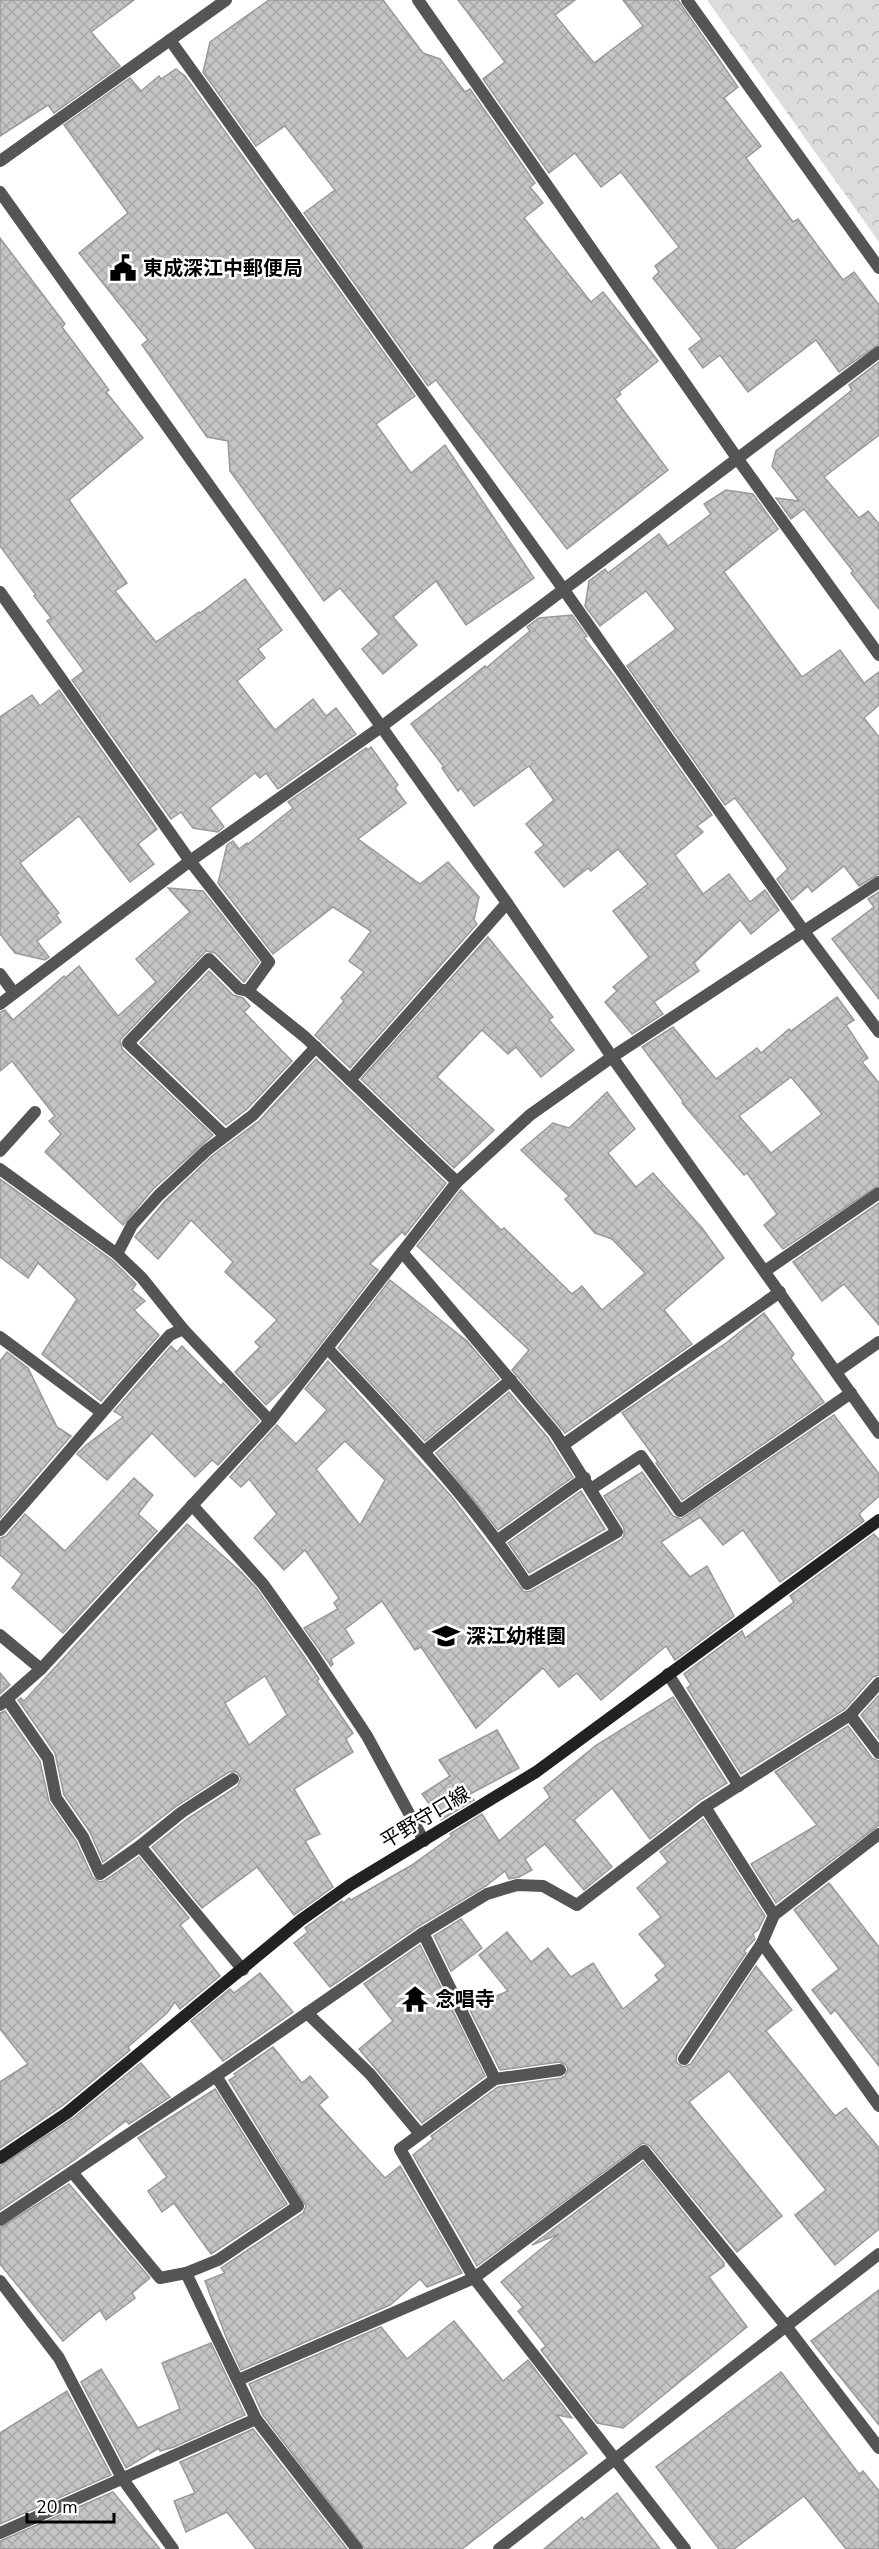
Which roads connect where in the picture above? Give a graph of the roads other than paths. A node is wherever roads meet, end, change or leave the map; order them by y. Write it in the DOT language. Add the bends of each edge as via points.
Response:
graph roads {
  1 [pos="226,0"];
  2 [pos="418,0"];
  3 [pos="687,0"];
  4 [pos="170,40"];
  5 [pos="0,161"];
  6 [pos="0,192"];
  7 [pos="879,268"];
  8 [pos="879,352"];
  9 [pos="737,458"];
  10 [pos="564,590"];
  11 [pos="0,592"];
  12 [pos="879,656"];
  13 [pos="381,727"];
  14 [pos="190,861"];
  15 [pos="879,882"];
  16 [pos="507,903"];
  17 [pos="803,930"];
  18 [pos="0,974"];
  19 [pos="248,991"];
  20 [pos="14,993"];
  21 [pos="0,1004"];
  22 [pos="879,1032"];
  23 [pos="316,1047"];
  24 [pos="612,1057"];
  25 [pos="350,1080"];
  26 [pos="35,1112"];
  27 [pos="225,1136"];
  28 [pos="0,1151"];
  29 [pos="0,1169"];
  30 [pos="457,1182"];
  31 [pos="879,1193"];
  32 [pos="402,1252"];
  33 [pos="117,1254"];
  34 [pos="765,1272"];
  35 [pos="780,1292"];
  36 [pos="183,1329"];
  37 [pos="0,1337"];
  38 [pos="879,1342"];
  39 [pos="327,1348"];
  40 [pos="836,1372"];
  41 [pos="512,1380"];
  42 [pos="850,1393"];
  43 [pos="101,1412"];
  44 [pos="270,1421"];
  45 [pos="879,1433"];
  46 [pos="563,1445"];
  47 [pos="425,1451"];
  48 [pos="588,1484"];
  49 [pos="192,1505"];
  50 [pos="879,1520"];
  51 [pos="0,1530"];
  52 [pos="498,1540"];
  53 [pos="0,1635"];
  54 [pos="41,1669"];
  55 [pos="668,1674"];
  56 [pos="879,1683"];
  57 [pos="3,1702"];
  58 [pos="850,1715"];
  59 [pos="879,1753"];
  60 [pos="233,1779"];
  61 [pos="739,1786"];
  62 [pos="705,1807"];
  63 [pos="879,1834"];
  64 [pos="424,1841"];
  65 [pos="140,1846"];
  66 [pos="774,1915"];
  67 [pos="423,1933"];
  68 [pos="762,1943"];
  69 [pos="243,1970"];
  70 [pos="307,2013"];
  71 [pos="684,2059"];
  72 [pos="560,2070"];
  73 [pos="216,2076"];
  74 [pos="495,2079"];
  75 [pos="879,2106"];
  76 [pos="420,2134"];
  77 [pos="0,2158"];
  78 [pos="72,2172"];
  79 [pos="0,2220"];
  80 [pos="879,2254"];
  81 [pos="186,2273"];
  82 [pos="474,2278"];
  83 [pos="0,2281"];
  84 [pos="786,2326"];
  85 [pos="238,2380"];
  86 [pos="256,2419"];
  87 [pos="879,2448"];
  88 [pos="615,2458"];
  89 [pos="122,2478"];
  90 [pos="0,2533"];
  91 [pos="173,2549"];
  92 [pos="357,2549"];
  93 [pos="499,2549"];
  94 [pos="685,2549"];
  1 -- 4 [label="street"];
  2 -- 9 [label="street"];
  3 -- 7 [label="street"];
  4 -- 5 [label="street"];
  4 -- 10 [label="street"];
  6 -- 13 [label="street"];
  8 -- 9 [label="street"];
  9 -- 10 [label="street"];
  9 -- 12 [label="street"];
  10 -- 13 [label="street"];
  10 -- 17 [label="street"];
  11 -- 14 [label="street"];
  13 -- 14 [label="street"];
  13 -- 16 [label="street"];
  14 -- 19 [label="street" via="269,962"];
  14 -- 20 [label="street"];
  15 -- 17 [label="street"];
  16 -- 24 [label="street"];
  16 -- 25 [label="street"];
  17 -- 22 [label="street"];
  17 -- 24 [label="street"];
  18 -- 20 [label="street"];
  19 -- 23 [label="street"];
  19 -- 27 [label="street" via="239,988 209,958 128,1043"];
  20 -- 21 [label="street"];
  23 -- 25 [label="street"];
  23 -- 27 [label="street" via="253,1115"];
  24 -- 30 [label="street" via="530,1115"];
  24 -- 34 [label="street"];
  25 -- 30 [label="street"];
  26 -- 28 [label="street"];
  27 -- 33 [label="street" via="159,1195 132,1226"];
  29 -- 33 [label="street"];
  30 -- 32 [label="street"];
  31 -- 34 [label="street"];
  32 -- 39 [label="street"];
  32 -- 41 [label="street"];
  33 -- 36 [label="street"];
  34 -- 35 [label="street"];
  35 -- 40 [label="street"];
  35 -- 46 [label="street"];
  36 -- 43 [label="street" via="170,1335"];
  36 -- 44 [label="street"];
  37 -- 43 [label="street"];
  38 -- 40 [label="street"];
  39 -- 44 [label="street"];
  39 -- 47 [label="street"];
  40 -- 42 [label="street"];
  41 -- 46 [label="street"];
  41 -- 47 [label="street"];
  42 -- 45 [label="street"];
  42 -- 48 [label="street" via="680,1511 641,1456"];
  43 -- 51 [label="street" via="60,1465"];
  44 -- 49 [label="street"];
  46 -- 48 [label="street"];
  47 -- 52 [label="street"];
  48 -- 52 [label="street"];
  48 -- 52 [label="street" via="617,1532 526,1584"];
  49 -- 54 [label="street"];
  49 -- 64 [label="street" via="263,1584 312,1653 367,1736"];
  50 -- 55 [label="main road, 平野守口線"];
  53 -- 54 [label="street"];
  54 -- 57 [label="street"];
  55 -- 61 [label="street"];
  55 -- 64 [label="main road, 平野守口線" via="536,1772"];
  56 -- 58 [label="street"];
  57 -- 65 [label="street" via="48,1758 56,1798 83,1837 100,1874"];
  58 -- 59 [label="street"];
  58 -- 61 [label="street"];
  60 -- 65 [label="street" via="182,1812"];
  61 -- 62 [label="street"];
  62 -- 66 [label="street"];
  62 -- 67 [label="street" via="577,1905 543,1886 517,1885 487,1894"];
  63 -- 66 [label="street"];
  64 -- 69 [label="main road, 平野守口線" via="350,1885 301,1920"];
  65 -- 69 [label="street"];
  66 -- 68 [label="street"];
  67 -- 70 [label="street"];
  67 -- 74 [label="street"];
  68 -- 71 [label="street"];
  68 -- 75 [label="street"];
  69 -- 77 [label="main road, 平野守口線" via="67,2113"];
  70 -- 73 [label="street"];
  70 -- 76 [label="street" via="370,2074"];
  72 -- 74 [label="street"];
  73 -- 78 [label="street"];
  73 -- 81 [label="street" via="298,2206 218,2260"];
  74 -- 76 [label="street"];
  76 -- 82 [label="street" via="400,2149"];
  78 -- 79 [label="street"];
  78 -- 81 [label="street" via="160,2278"];
  80 -- 84 [label="street"];
  81 -- 85 [label="street"];
  82 -- 84 [label="street" via="644,2151"];
  82 -- 85 [label="street"];
  82 -- 88 [label="street"];
  83 -- 89 [label="street" via="59,2358"];
  84 -- 87 [label="street"];
  84 -- 88 [label="street"];
  85 -- 86 [label="street"];
  86 -- 89 [label="street"];
  86 -- 92 [label="street"];
  88 -- 93 [label="street"];
  88 -- 94 [label="street"];
  89 -- 90 [label="street"];
  89 -- 91 [label="street"];
}
